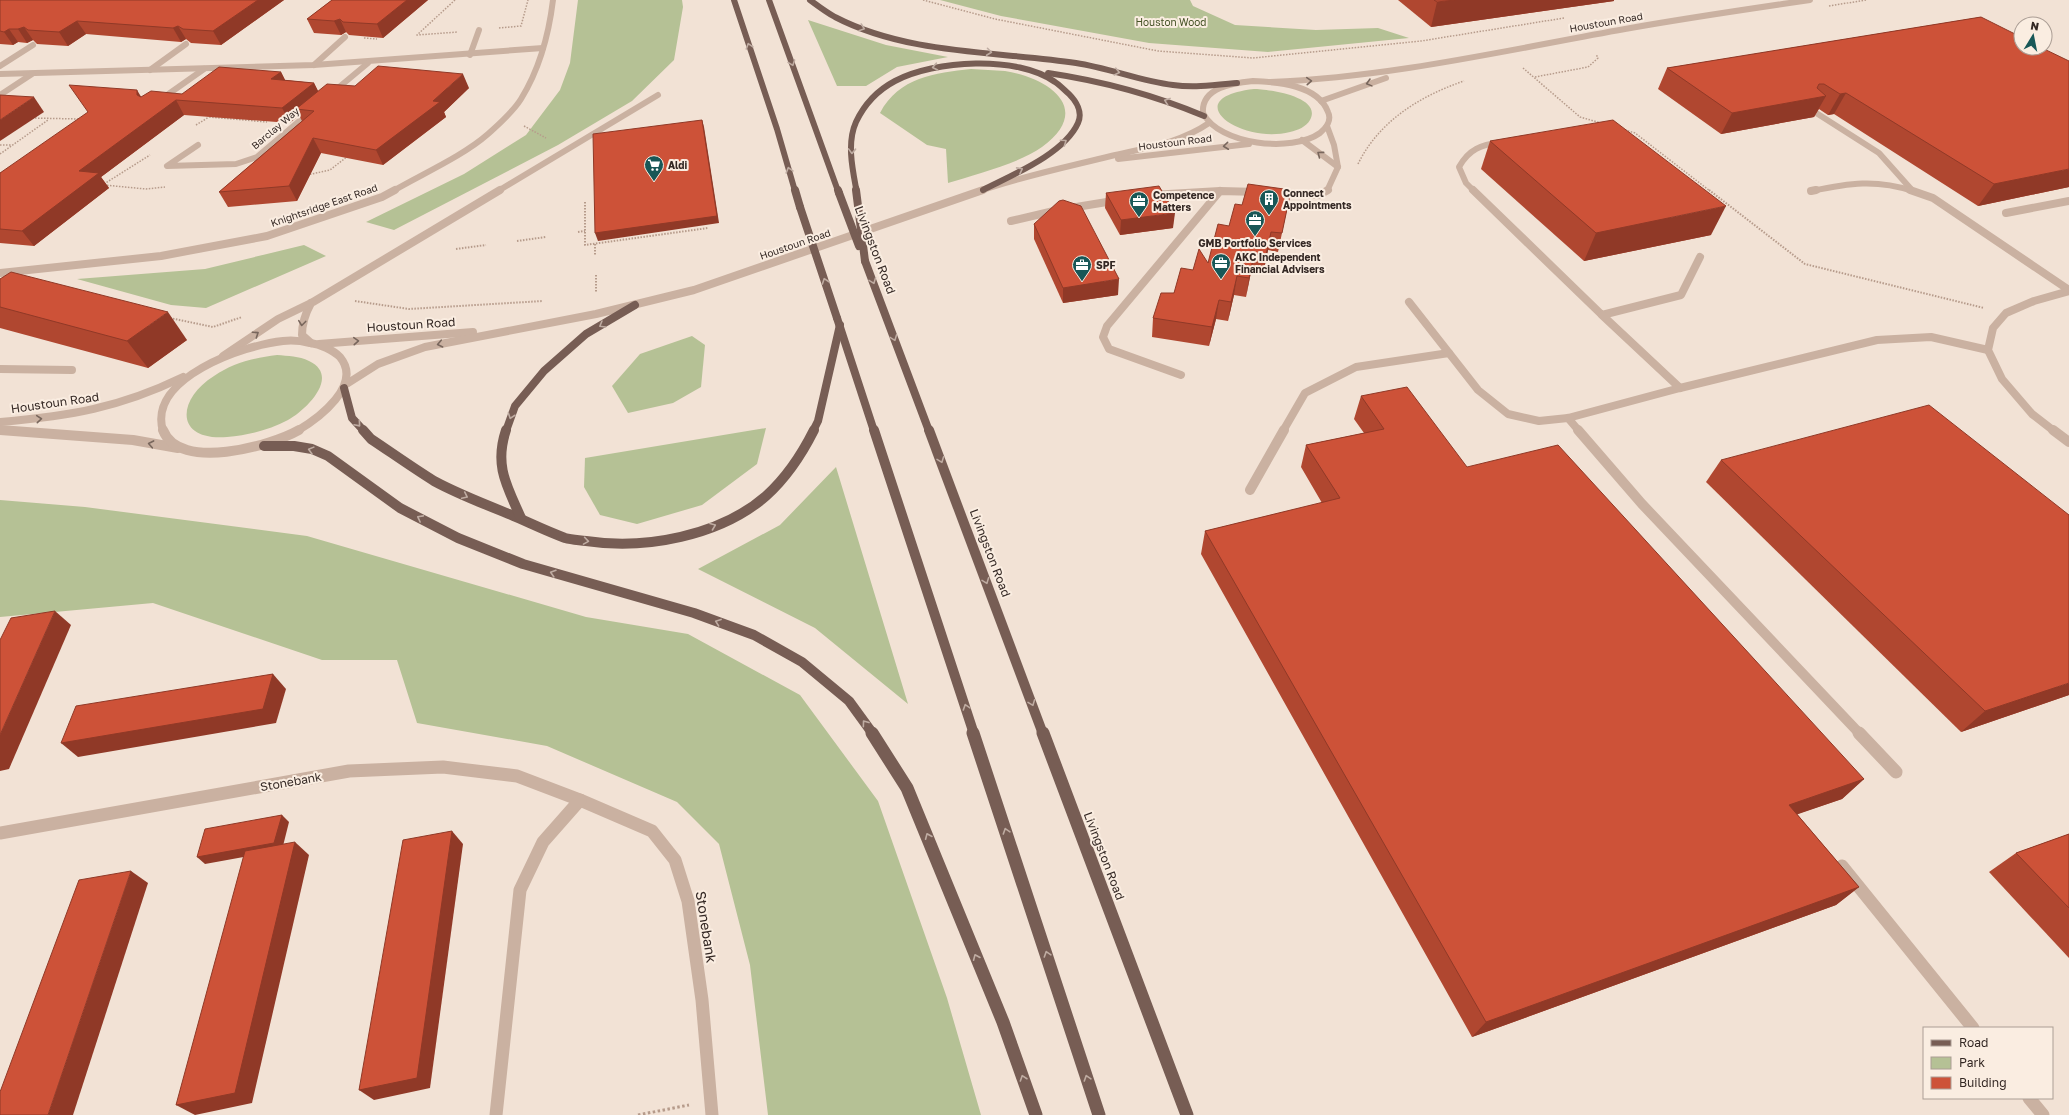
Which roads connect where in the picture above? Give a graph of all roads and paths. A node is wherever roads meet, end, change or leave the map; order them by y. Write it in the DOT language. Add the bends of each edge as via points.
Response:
graph roads {
  1 [pos="455,0"];
  2 [pos="528,0"];
  3 [pos="553,0"];
  4 [pos="734,0"];
  5 [pos="769,0"];
  6 [pos="810,0"];
  7 [pos="923,0"];
  8 [pos="1810,0"];
  9 [pos="1566,18"];
  10 [pos="479,30"];
  11 [pos="345,37"];
  12 [pos="186,44"];
  13 [pos="33,45"];
  14 [pos="543,48"];
  15 [pos="470,55"];
  16 [pos="368,63"];
  17 [pos="314,65"];
  18 [pos="1520,65"];
  19 [pos="0,66"];
  20 [pos="204,69"];
  21 [pos="150,70"];
  22 [pos="1030,71"];
  23 [pos="1406,71"];
  24 [pos="0,74"];
  25 [pos="32,74"];
  26 [pos="1270,82"];
  27 [pos="1237,83"];
  28 [pos="0,95"];
  29 [pos="658,95"];
  30 [pos="325,99"];
  31 [pos="1321,101"];
  32 [pos="154,104"];
  33 [pos="319,104"];
  34 [pos="1810,109"];
  35 [pos="204,111"];
  36 [pos="1204,116"];
  37 [pos="28,118"];
  38 [pos="49,119"];
  39 [pos="84,119"];
  40 [pos="1209,123"];
  41 [pos="295,125"];
  42 [pos="521,125"];
  43 [pos="1607,125"];
  44 [pos="1327,126"];
  45 [pos="1621,129"];
  46 [pos="548,140"];
  47 [pos="1302,140"];
  48 [pos="1512,141"];
  49 [pos="1265,143"];
  50 [pos="0,144"];
  51 [pos="12,145"];
  52 [pos="198,145"];
  53 [pos="350,153"];
  54 [pos="0,154"];
  55 [pos="1087,162"];
  56 [pos="1338,167"];
  57 [pos="302,176"];
  58 [pos="103,185"];
  59 [pos="170,187"];
  60 [pos="1911,189"];
  61 [pos="983,190"];
  62 [pos="1220,191"];
  63 [pos="1811,191"];
  64 [pos="1144,196"];
  65 [pos="1128,198"];
  66 [pos="2069,201"];
  67 [pos="585,202"];
  68 [pos="2006,213"];
  69 [pos="1011,221"];
  70 [pos="708,228"];
  71 [pos="585,231"];
  72 [pos="578,232"];
  73 [pos="546,237"];
  74 [pos="517,241"];
  75 [pos="595,244"];
  76 [pos="486,245"];
  77 [pos="456,249"];
  78 [pos="595,255"];
  79 [pos="1700,257"];
  80 [pos="865,261"];
  81 [pos="3,273"];
  82 [pos="596,275"];
  83 [pos="0,280"];
  84 [pos="2069,291"];
  85 [pos="602,295"];
  86 [pos="348,300"];
  87 [pos="547,301"];
  88 [pos="312,302"];
  89 [pos="1409,302"];
  90 [pos="635,305"];
  91 [pos="2006,313"];
  92 [pos="1602,315"];
  93 [pos="243,316"];
  94 [pos="167,318"];
  95 [pos="839,321"];
  96 [pos="506,331"];
  97 [pos="314,343"];
  98 [pos="1988,350"];
  99 [pos="1449,353"];
  100 [pos="223,356"];
  101 [pos="200,368"];
  102 [pos="0,369"];
  103 [pos="72,370"];
  104 [pos="1181,375"];
  105 [pos="344,386"];
  106 [pos="1680,388"];
  107 [pos="1568,418"];
  108 [pos="0,422"];
  109 [pos="0,430"];
  110 [pos="2069,442"];
  111 [pos="264,446"];
  112 [pos="189,451"];
  113 [pos="1250,490"];
  114 [pos="521,518"];
  115 [pos="1896,772"];
  116 [pos="580,800"];
  117 [pos="0,834"];
  118 [pos="1842,866"];
  119 [pos="1972,1027"];
  120 [pos="2030,1099"];
  121 [pos="711,1100"];
  122 [pos="496,1115"];
  123 [pos="638,1115"];
  124 [pos="712,1115"];
  125 [pos="1036,1115"];
  126 [pos="1099,1115"];
  127 [pos="1187,1115"];
  128 [pos="2043,1115"];
  1 -- 10 [label="path" via="417,35"];
  2 -- 10 [label="path" via="521,26"];
  3 -- 14 [label="street, Knightsridge East Road"];
  95 -- 4 [label="main road, one-way, bridge"];
  5 -- 80 [label="main road, Livingston Road, one-way, bridge"];
  6 -- 27 [label="main road, one-way" via="846,22 908,40 1061,61 1181,86 1205,87"];
  7 -- 9 [label="path" via="995,19 1158,52 1253,58 1421,41"];
  8 -- 23 [label="street, Houstoun Road" via="1607,32"];
  10 -- 15 [label="street"];
  11 -- 17 [label="street"];
  12 -- 21 [label="street"];
  13 -- 19 [label="street"];
  14 -- 15 [label="street"];
  14 -- 81 [label="street, Knightsridge East Road" via="528,87 501,122 467,150 382,197 267,236 161,256"];
  15 -- 16 [label="street"];
  16 -- 17 [label="street"];
  16 -- 30 [label="street"];
  17 -- 20 [label="street"];
  18 -- 43 [label="path" via="1580,117"];
  20 -- 21 [label="street"];
  20 -- 32 [label="street"];
  21 -- 25 [label="street"];
  36 -- 22 [label="main road, one-way" via="1161,99 1106,84"];
  61 -- 22 [label="main road, one-way" via="1032,164 1070,138 1079,124 1080,109 1069,92 1056,81"];
  22 -- 80 [label="main road, one-way, bridge" via="991,64 954,64 914,72 895,79 870,99 856,121 852,162"];
  26 -- 23 [label="street, Houstoun Road, one-way"];
  23 -- 31 [label="street, Houstoun Road, one-way"];
  24 -- 25 [label="street"];
  25 -- 28 [label="street"];
  26 -- 27 [label="street"];
  26 -- 31 [label="street" via="1300,88"];
  27 -- 36 [label="street" via="1212,92 1205,99 1202,107"];
  29 -- 88 [label="street"];
  31 -- 44 [label="street" via="1329,113"];
  33 -- 41 [label="street, Barclay Way"];
  34 -- 60 [label="street" via="1879,153"];
  35 -- 41 [label="path" via="209,117"];
  36 -- 40 [label="street"];
  37 -- 38 [label="path"];
  38 -- 39 [label="path"];
  38 -- 51 [label="path"];
  40 -- 49 [label="street" via="1232,136"];
  40 -- 55 [label="street, Houstoun Road" via="1175,141"];
  41 -- 52 [label="street, Barclay Way" via="257,157 236,164 167,166"];
  42 -- 46 [label="path"];
  44 -- 47 [label="street" via="1313,137"];
  44 -- 56 [label="street"];
  45 -- 91 [label="path" via="1635,133 1805,264"];
  47 -- 49 [label="street"];
  56 -- 47 [label="street, one-way"];
  48 -- 92 [label="street" via="1474,147 1464,156 1459,167 1466,183"];
  49 -- 55 [label="street, Houstoun Road, one-way"];
  50 -- 51 [label="path"];
  51 -- 54 [label="path"];
  53 -- 57 [label="path" via="325,174"];
  55 -- 61 [label="street, Houstoun Road"];
  56 -- 62 [label="street" via="1327,191 1319,195"];
  58 -- 59 [label="path" via="146,189"];
  60 -- 63 [label="street" via="1859,182"];
  60 -- 84 [label="street" via="1933,198"];
  61 -- 90 [label="street, Houstoun Road" via="734,277"];
  62 -- 64 [label="street"];
  62 -- 104 [label="street" via="1107,326 1103,338 1109,349"];
  65 -- 69 [label="street"];
  66 -- 68 [label="street"];
  67 -- 71 [label="path"];
  70 -- 75 [label="path"];
  71 -- 72 [label="path"];
  71 -- 75 [label="path" via="585,245"];
  73 -- 74 [label="path"];
  75 -- 78 [label="path"];
  76 -- 77 [label="path"];
  79 -- 92 [label="street" via="1681,295"];
  80 -- 127 [label="main road, Livingston Road, one-way"];
  81 -- 83 [label="street"];
  82 -- 85 [label="path" via="596,296"];
  84 -- 91 [label="street" via="2034,301"];
  86 -- 87 [label="path" via="409,309"];
  88 -- 97 [label="street, one-way" via="301,325 302,336"];
  100 -- 88 [label="street, one-way" via="278,319"];
  89 -- 99 [label="street"];
  90 -- 96 [label="street, Houstoun Road"];
  90 -- 114 [label="main road, one-way" via="586,334 544,371 515,406 501,445 502,475"];
  91 -- 98 [label="street" via="1993,328"];
  92 -- 106 [label="street"];
  93 -- 94 [label="path" via="214,327"];
  114 -- 95 [label="main road, one-way" via="566,538 605,544 643,544 677,538 714,526 746,511 766,496 785,476 806,446 818,421"];
  126 -- 95 [label="main road, one-way"];
  97 -- 96 [label="street, Houstoun Road, one-way"];
  96 -- 105 [label="street, Houstoun Road, one-way" via="425,347 378,364"];
  97 -- 100 [label="street, Houstoun Road" via="284,341 254,346"];
  97 -- 105 [label="street" via="332,350 343,359 347,371"];
  98 -- 106 [label="street" via="1931,337 1877,340"];
  98 -- 110 [label="street" via="2002,379 2032,414"];
  99 -- 107 [label="street" via="1478,390 1508,414 1539,421"];
  99 -- 113 [label="street" via="1356,367 1305,393"];
  100 -- 101 [label="street"];
  108 -- 101 [label="street, Houstoun Road, one-way" via="58,417 108,408 162,388"];
  101 -- 112 [label="street" via="180,383 166,399 159,416 161,431 172,443"];
  102 -- 103 [label="street"];
  105 -- 111 [label="street, Houstoun Road" via="333,404 315,420 291,435"];
  105 -- 114 [label="main road, one-way" via="352,418 372,439 435,481"];
  106 -- 107 [label="street"];
  107 -- 115 [label="street" via="1642,504"];
  112 -- 109 [label="street, Houstoun Road, one-way" via="133,440"];
  111 -- 112 [label="street, Houstoun Road" via="237,452"];
  125 -- 111 [label="main road, one-way" via="1003,1022 909,795 875,737 849,701 802,662 754,635 694,613 523,564 458,538 400,508 328,456 312,449 294,446"];
  116 -- 117 [label="street, Stonebank" via="518,776 443,767 349,771"];
  116 -- 121 [label="street, Stonebank" via="652,830 675,860 688,902 702,1000"];
  116 -- 122 [label="street" via="543,842 520,890"];
  118 -- 119 [label="street"];
  120 -- 128 [label="street"];
  121 -- 123 [label="path"];
  121 -- 124 [label="street, Stonebank"];
}
